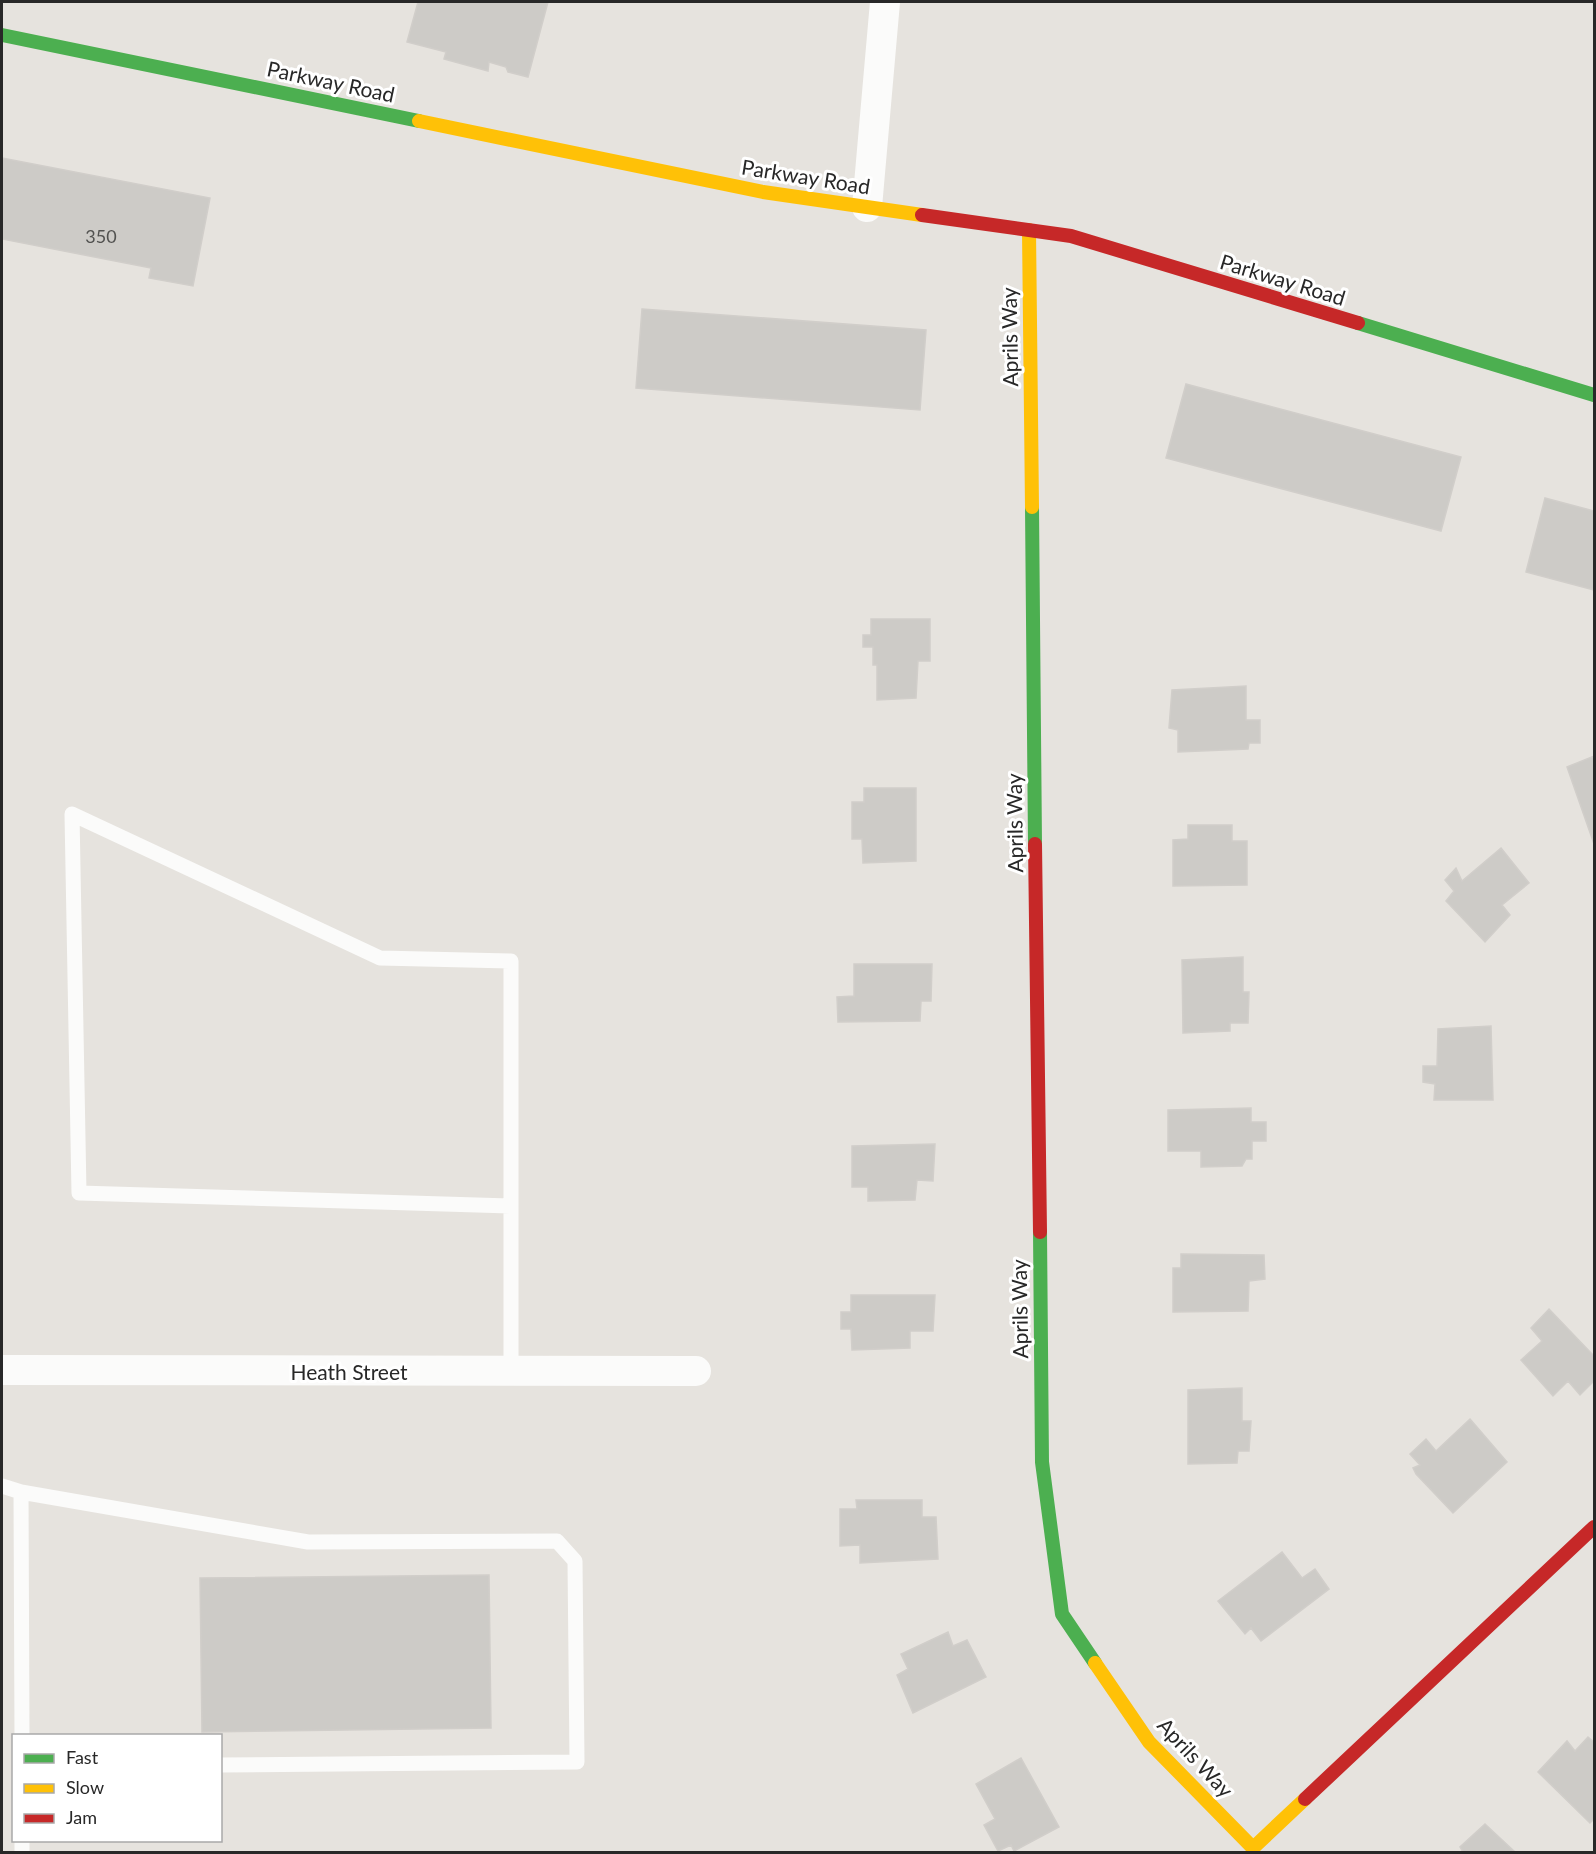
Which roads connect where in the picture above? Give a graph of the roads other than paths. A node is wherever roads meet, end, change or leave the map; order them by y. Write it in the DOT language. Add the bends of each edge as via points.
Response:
graph roads {
  1 [pos="885,2"];
  2 [pos="2,35"];
  3 [pos="867,207"];
  4 [pos="1029,230"];
  5 [pos="1594,395"];
  6 [pos="511,1206"];
  7 [pos="2,1370"];
  8 [pos="511,1371"];
  9 [pos="696,1371"];
  10 [pos="2,1486"];
  11 [pos="21,1492"];
  12 [pos="1594,1527"];
  13 [pos="22,1734"];
  14 [pos="222,1765"];
  1 -- 3 [label="street"];
  2 -- 3 [label="street, Parkway Road" via="763,192"];
  3 -- 4 [label="street, Parkway Road"];
  4 -- 5 [label="street, Parkway Road" via="1071,236"];
  4 -- 12 [label="street, Aprils Way" via="1042,1462 1062,1614 1149,1742 1253,1848"];
  6 -- 6 [label="lane" via="511,962 380,958 72,814 79,1193"];
  6 -- 8 [label="lane"];
  7 -- 8 [label="street, Heath Street"];
  8 -- 9 [label="street, Heath Street"];
  10 -- 11 [label="lane"];
  11 -- 13 [label="lane"];
  11 -- 14 [label="lane" via="308,1542 556,1541 575,1561 577,1762"];
}
